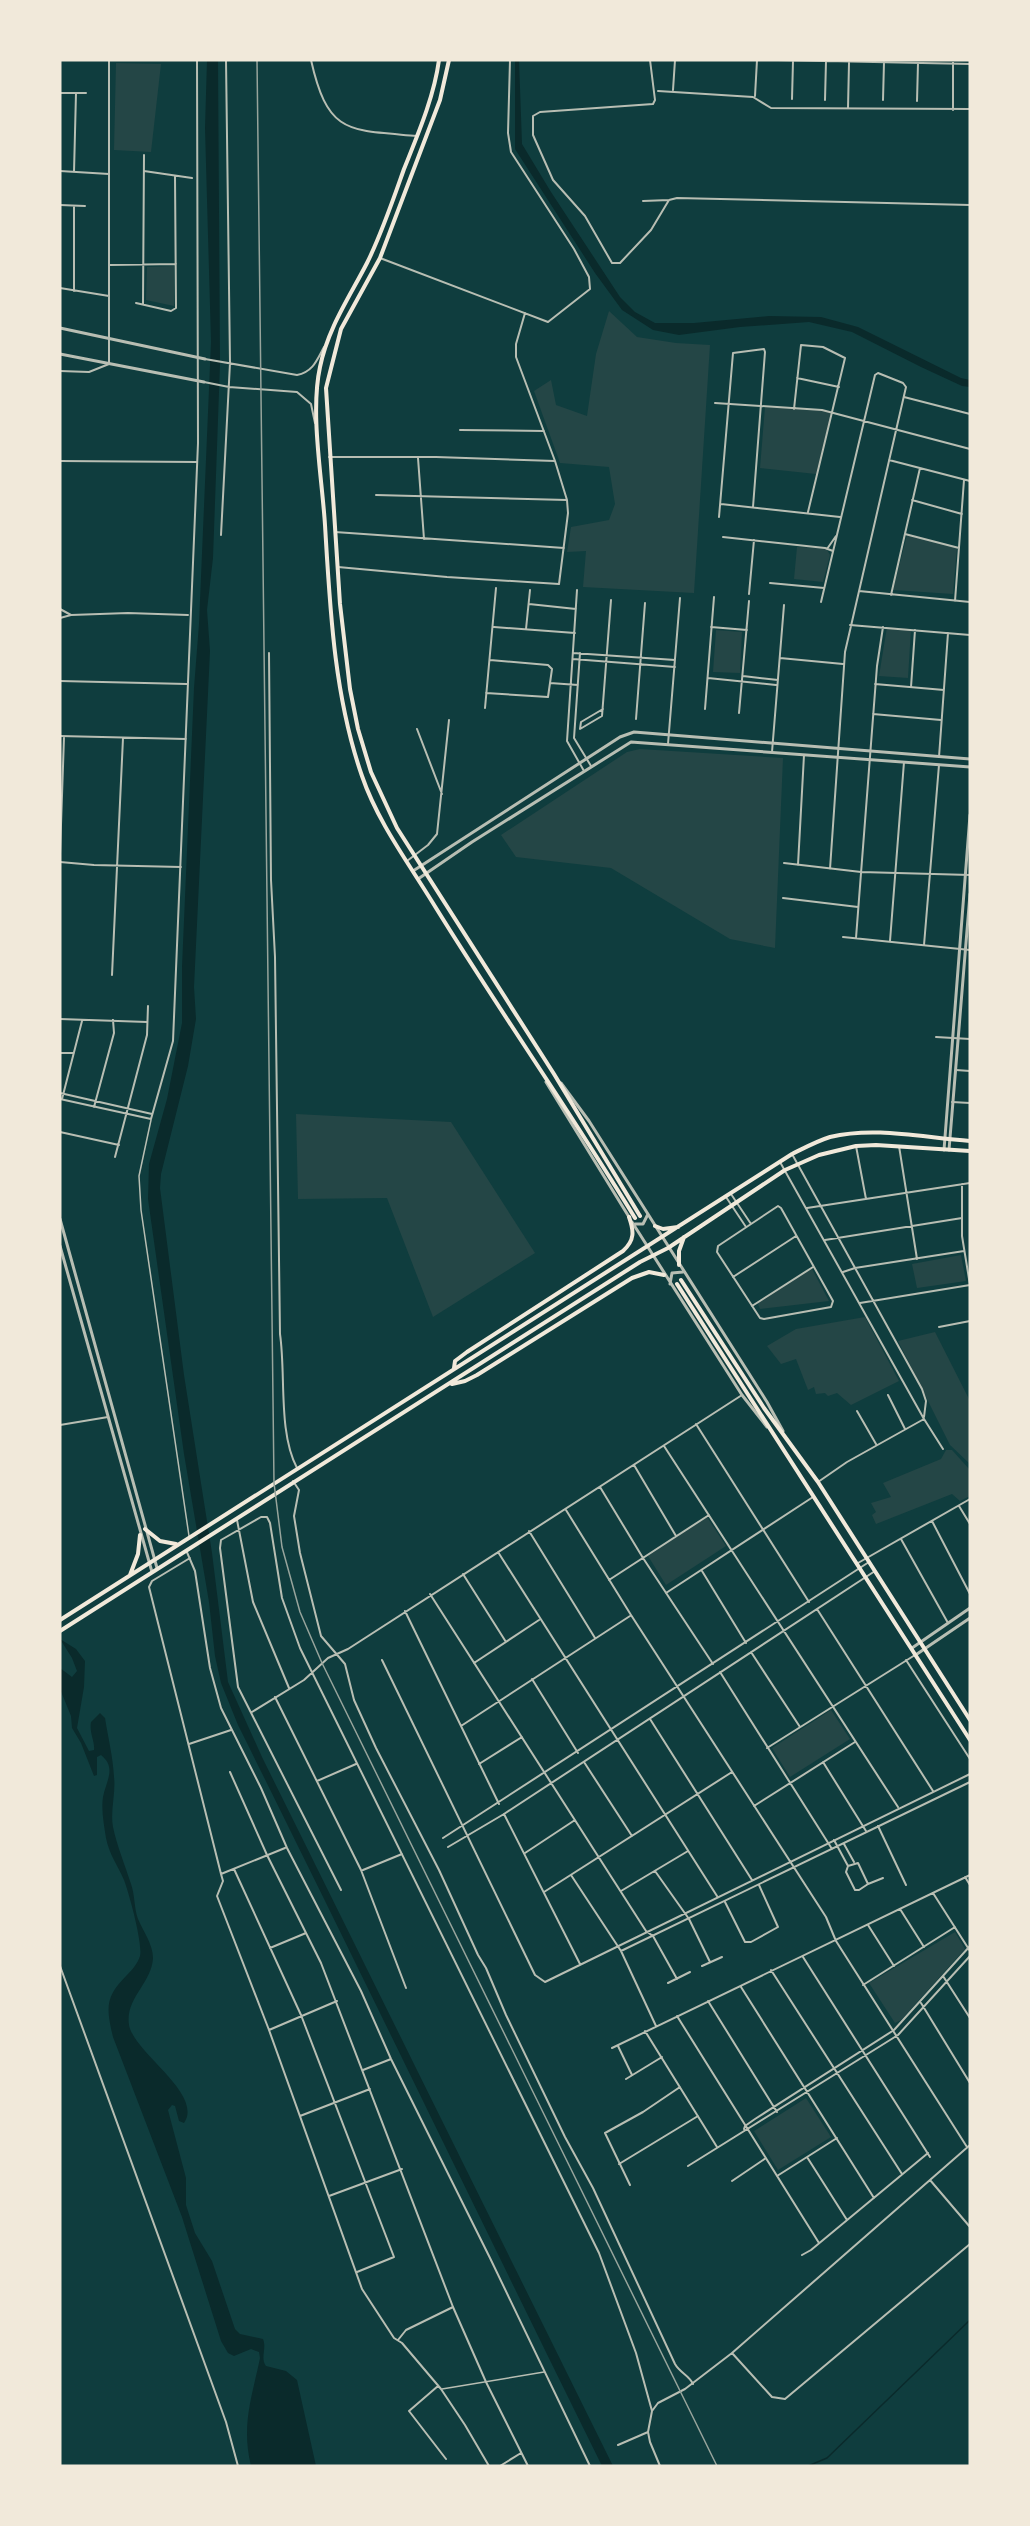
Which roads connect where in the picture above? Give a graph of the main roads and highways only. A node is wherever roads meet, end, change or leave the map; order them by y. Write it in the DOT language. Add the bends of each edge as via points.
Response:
graph roads {
  1 [pos="439,60"];
  2 [pos="449,60"];
  3 [pos="400,181"];
  4 [pos="406,191"];
  5 [pos="317,387"];
  6 [pos="326,388"];
  7 [pos="340,604"];
  8 [pos="332,605"];
  9 [pos="970,1141"];
  10 [pos="970,1151"];
  11 [pos="628,1217"];
  12 [pos="655,1226"];
  13 [pos="681,1226"];
  14 [pos="685,1236"];
  15 [pos="679,1265"];
  16 [pos="664,1275"];
  17 [pos="454,1368"];
  18 [pos="448,1385"];
  19 [pos="145,1529"];
  20 [pos="140,1535"];
  21 [pos="177,1544"];
  22 [pos="128,1577"];
  23 [pos="60,1620"];
  24 [pos="60,1631"];
  25 [pos="970,1720"];
  26 [pos="970,1740"];
  1 -- 3 [label="main road"];
  2 -- 4 [label="main road" via="440,100"];
  3 -- 4 [label="main road"];
  3 -- 5 [label="main road" via="368,260 326,342"];
  4 -- 6 [label="main road" via="380,258 341,329"];
  5 -- 6 [label="main road"];
  5 -- 8 [label="main road"];
  6 -- 7 [label="main road"];
  7 -- 8 [label="main road"];
  7 -- 8 [label="main road" via="350,689 378,789 420,866 554,1074 637,1217 545,1080 373,803 355,753 341,693"];
  9 -- 13 [label="main road" via="893,1133 853,1133 821,1140 792,1154"];
  10 -- 14 [label="main road" via="856,1146 819,1155 785,1170"];
  11 -- 17 [label="main road" via="633,1233 623,1251 467,1352 455,1361"];
  12 -- 13 [label="main road"];
  13 -- 17 [label="main road"];
  14 -- 15 [label="main road"];
  14 -- 18 [label="main road"];
  16 -- 18 [label="main road" via="638,1275 477,1375"];
  17 -- 21 [label="main road"];
  18 -- 24 [label="main road"];
  19 -- 21 [label="main road" via="160,1541"];
  20 -- 22 [label="main road" via="136,1563"];
  21 -- 22 [label="main road"];
  22 -- 23 [label="main road"];
  25 -- 26 [label="main road" via="818,1482 679,1282"];
}
